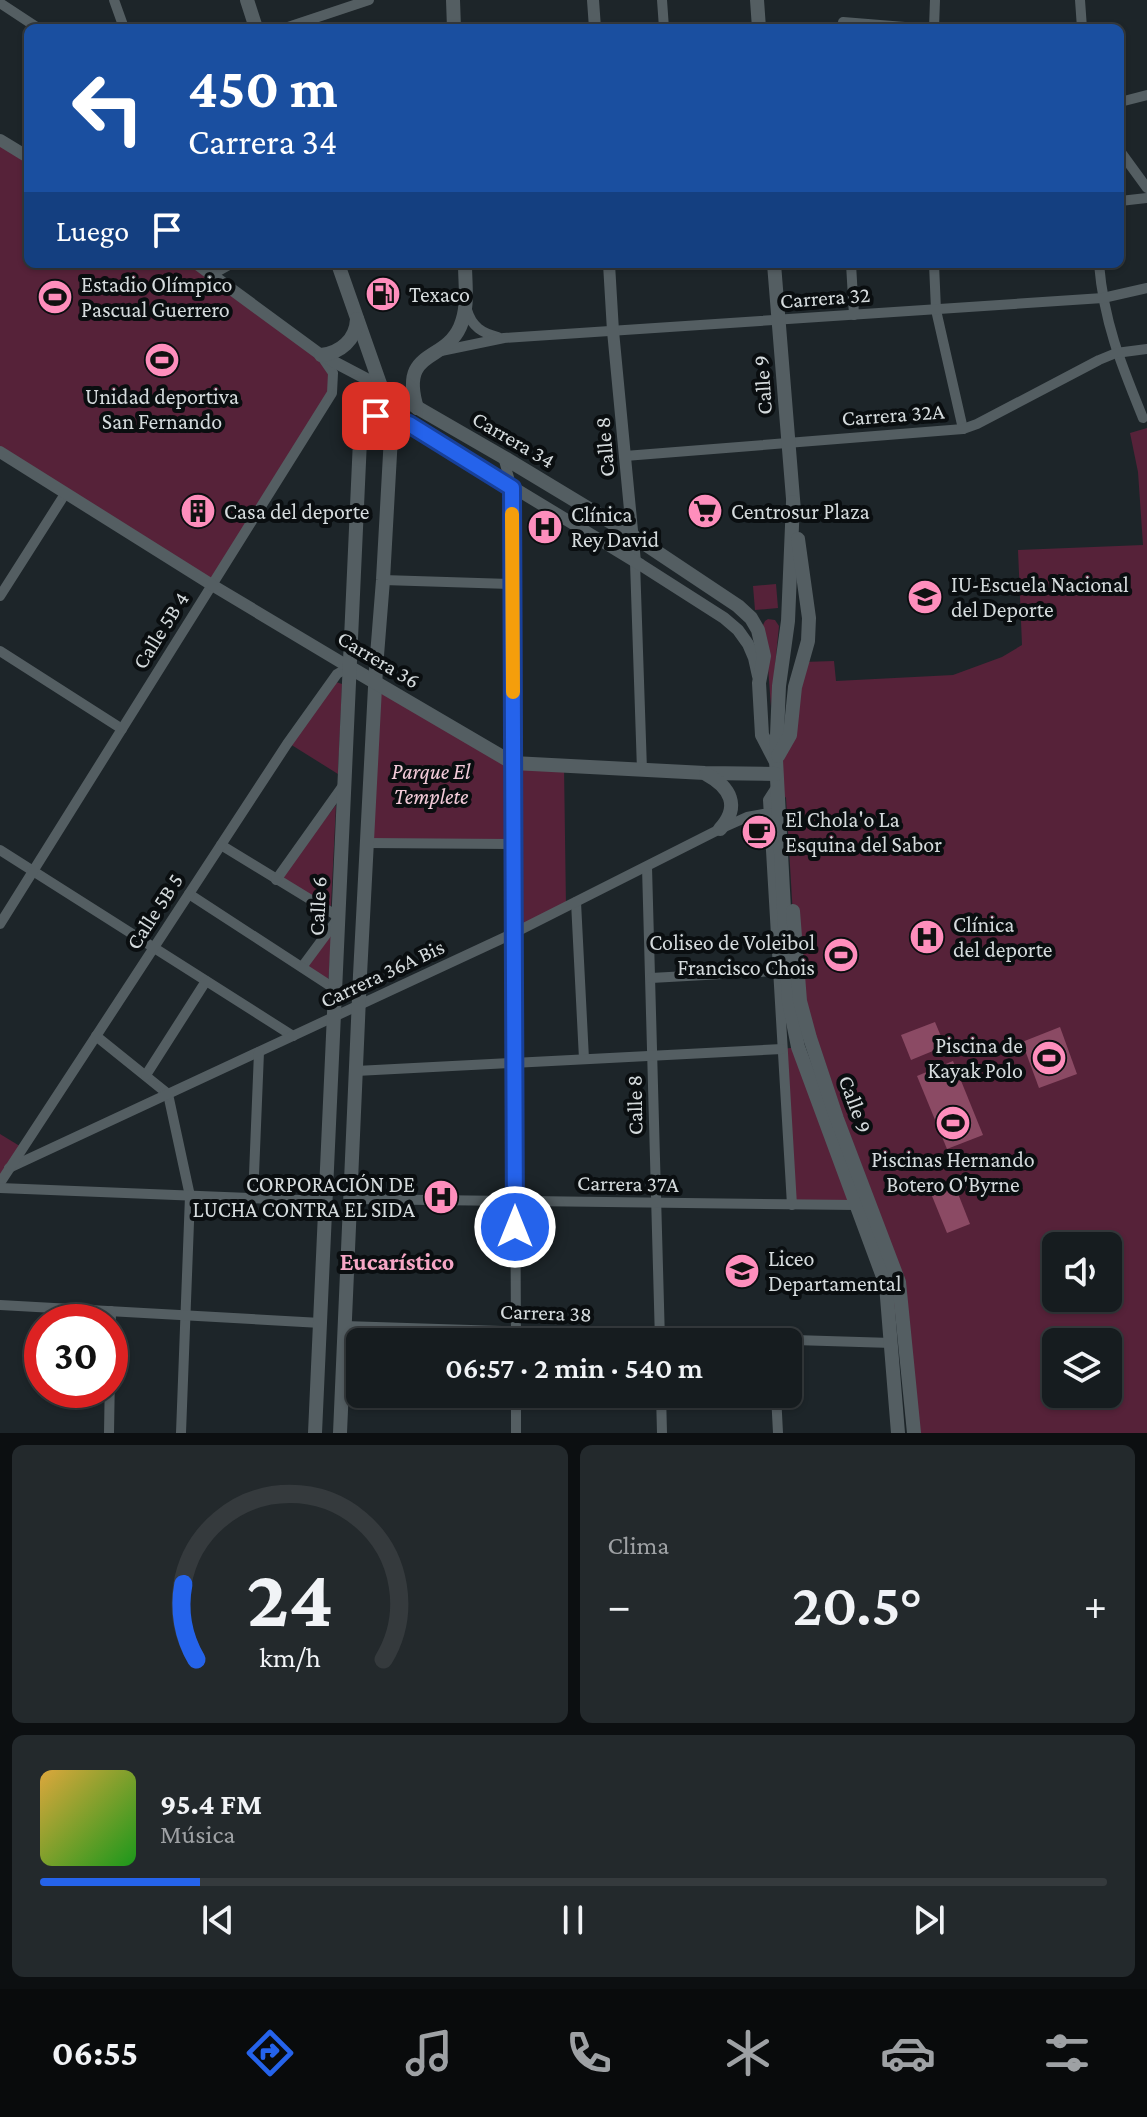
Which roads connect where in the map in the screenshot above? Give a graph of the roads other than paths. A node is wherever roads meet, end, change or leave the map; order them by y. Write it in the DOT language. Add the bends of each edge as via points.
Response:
graph roads {
  1 [pos="114,0"];
  2 [pos="247,0"];
  3 [pos="369,0"];
  4 [pos="453,0"];
  5 [pos="593,0"];
  6 [pos="662,0"];
  7 [pos="757,0"];
  8 [pos="935,0"];
  9 [pos="1080,0"];
  10 [pos="0,3"];
  11 [pos="843,22"];
  12 [pos="32,24"];
  13 [pos="123,24"];
  14 [pos="255,24"];
  15 [pos="303,24"];
  16 [pos="454,24"];
  17 [pos="595,24"];
  18 [pos="664,24"];
  19 [pos="759,24"];
  20 [pos="868,24"];
  21 [pos="934,24"];
  22 [pos="1082,24"];
  23 [pos="1147,95"];
  24 [pos="1124,101"];
  25 [pos="0,140"];
  26 [pos="24,155"];
  27 [pos="1124,156"];
  28 [pos="1147,188"];
  29 [pos="1147,198"];
  30 [pos="1124,201"];
  31 [pos="203,268"];
  32 [pos="224,268"];
  33 [pos="339,268"];
  34 [pos="465,268"];
  35 [pos="609,268"];
  36 [pos="774,268"];
  37 [pos="851,268"];
  38 [pos="934,268"];
  39 [pos="1099,268"];
  40 [pos="213,274"];
  41 [pos="1147,288"];
  42 [pos="1103,298"];
  43 [pos="466,308"];
  44 [pos="936,310"];
  45 [pos="854,315"];
  46 [pos="357,319"];
  47 [pos="779,320"];
  48 [pos="613,331"];
  49 [pos="504,338"];
  50 [pos="1147,349"];
  51 [pos="432,353"];
  52 [pos="1116,353"];
  53 [pos="321,355"];
  54 [pos="380,386"];
  55 [pos="417,408"];
  56 [pos="361,418"];
  57 [pos="392,418"];
  58 [pos="1143,418"];
  59 [pos="963,429"];
  60 [pos="788,441"];
  61 [pos="0,452"];
  62 [pos="625,456"];
  63 [pos="503,457"];
  64 [pos="512,488"];
  65 [pos="65,494"];
  66 [pos="793,502"];
  67 [pos="632,536"];
  68 [pos="635,562"];
  69 [pos="383,580"];
  70 [pos="512,584"];
  71 [pos="212,585"];
  72 [pos="0,596"];
  73 [pos="0,651"];
  74 [pos="349,667"];
  75 [pos="375,683"];
  76 [pos="759,683"];
  77 [pos="122,729"];
  78 [pos="513,763"];
  79 [pos="642,770"];
  80 [pos="705,773"];
  81 [pos="776,773"];
  82 [pos="346,782"];
  83 [pos="769,813"];
  84 [pos="720,829"];
  85 [pos="367,843"];
  86 [pos="514,844"];
  87 [pos="221,845"];
  88 [pos="0,850"];
  89 [pos="647,867"];
  90 [pos="33,872"];
  91 [pos="276,880"];
  92 [pos="189,894"];
  93 [pos="576,902"];
  94 [pos="339,917"];
  95 [pos="0,924"];
  96 [pos="514,933"];
  97 [pos="154,948"];
  98 [pos="302,967"];
  99 [pos="777,971"];
  100 [pos="651,978"];
  101 [pos="206,981"];
  102 [pos="335,989"];
  103 [pos="359,1005"];
  104 [pos="333,1017"];
  105 [pos="96,1036"];
  106 [pos="293,1036"];
  107 [pos="782,1049"];
  108 [pos="259,1052"];
  109 [pos="653,1055"];
  110 [pos="584,1059"];
  111 [pos="515,1063"];
  112 [pos="356,1071"];
  113 [pos="146,1075"];
  114 [pos="826,1087"];
  115 [pos="168,1094"];
  116 [pos="818,1102"];
  117 [pos="9,1168"];
  118 [pos="0,1185"];
  119 [pos="190,1196"];
  120 [pos="253,1199"];
  121 [pos="350,1199"];
  122 [pos="325,1201"];
  123 [pos="515,1201"];
  124 [pos="656,1204"];
  125 [pos="792,1205"];
  126 [pos="857,1205"];
  127 [pos="324,1234"];
  128 [pos="346,1268"];
  129 [pos="0,1305"];
  130 [pos="24,1306"];
  131 [pos="128,1312"];
  132 [pos="186,1315"];
  133 [pos="321,1323"];
  134 [pos="344,1326"];
  135 [pos="375,1328"];
  136 [pos="516,1328"];
  137 [pos="660,1328"];
  138 [pos="802,1341"];
  139 [pos="892,1343"];
  140 [pos="342,1358"];
  141 [pos="317,1390"];
  142 [pos="109,1408"];
  143 [pos="516,1408"];
  144 [pos="661,1408"];
  145 [pos="777,1408"];
  146 [pos="109,1433"];
  147 [pos="181,1433"];
  148 [pos="315,1433"];
  149 [pos="340,1433"];
  150 [pos="516,1433"];
  151 [pos="662,1433"];
  152 [pos="778,1433"];
  153 [pos="898,1433"];
  154 [pos="914,1433"];
  1 -- 13 [label="street"];
  2 -- 14 [label="main road"];
  3 -- 15 [label="street"];
  4 -- 16 [label="main road"];
  5 -- 17 [label="street"];
  6 -- 18 [label="street"];
  7 -- 19 [label="main road"];
  8 -- 21 [label="street"];
  9 -- 22 [label="street"];
  10 -- 12 [label="street"];
  11 -- 20 [label="street"];
  23 -- 24 [label="street"];
  25 -- 26 [label="street"];
  27 -- 28 [label="street"];
  29 -- 30 [label="street"];
  31 -- 40 [label="street, Carrera 34"];
  32 -- 40 [label="street"];
  33 -- 46 [label="main road"];
  34 -- 43 [label="main road"];
  35 -- 48 [label="street, Calle 8"];
  36 -- 47 [label="main road, Calle 9"];
  37 -- 45 [label="street"];
  38 -- 44 [label="street"];
  39 -- 42 [label="street"];
  40 -- 53 [label="street, Carrera 34"];
  41 -- 42 [label="street, Carrera 32"];
  42 -- 44 [label="street, Carrera 32"];
  42 -- 52 [label="street"];
  43 -- 49 [label="street" via="476,328"];
  43 -- 51 [label="main road" via="455,335"];
  44 -- 45 [label="street, Carrera 32"];
  44 -- 59 [label="street"];
  45 -- 47 [label="street, Carrera 32"];
  46 -- 53 [label="main road" via="346,344"];
  46 -- 54 [label="main road"];
  47 -- 48 [label="street, Carrera 32"];
  47 -- 60 [label="main road, Calle 9"];
  48 -- 49 [label="street, Carrera 32"];
  48 -- 62 [label="street, Calle 8"];
  49 -- 51 [label="street, Carrera 32"];
  50 -- 52 [label="street, Carrera 32A"];
  51 -- 55 [label="main road" via="415,373 412,392"];
  52 -- 58 [label="street"];
  52 -- 59 [label="street, Carrera 32A"];
  53 -- 54 [label="street, Carrera 34"];
  53 -- 71 [label="street, Calle 5B 4" via="333,373 332,393"];
  54 -- 55 [label="main road, Carrera 34"];
  54 -- 56 [label="main road, Calle 6"];
  54 -- 57 [label="main road"];
  55 -- 63 [label="main road, Carrera 34"];
  56 -- 57 [label="street, Carrera 34"];
  56 -- 74 [label="main road, Calle 6"];
  57 -- 64 [label="street, Carrera 34"];
  57 -- 69 [label="main road"];
  59 -- 60 [label="street, Carrera 32A"];
  60 -- 62 [label="street, Carrera 32A"];
  60 -- 66 [label="main road, Calle 9"];
  61 -- 65 [label="street, Carrera 36"];
  62 -- 67 [label="street, Calle 8"];
  63 -- 64 [label="street"];
  63 -- 67 [label="main road, Carrera 34"];
  64 -- 68 [label="street, Carrera 34"];
  64 -- 70 [label="street"];
  65 -- 71 [label="street, Carrera 36"];
  65 -- 72 [label="street"];
  66 -- 81 [label="main road, Calle 9"];
  66 -- 81 [label="main road, Calle 9" via="808,641 795,687 790,735"];
  67 -- 68 [label="street, Calle 8"];
  67 -- 76 [label="main road, Carrera 34" via="751,618 764,656"];
  68 -- 76 [label="street, Carrera 34" via="738,630 754,658"];
  68 -- 79 [label="street, Calle 8"];
  69 -- 70 [label="street"];
  69 -- 75 [label="main road"];
  70 -- 78 [label="street"];
  71 -- 74 [label="street, Carrera 36"];
  71 -- 77 [label="street, Calle 5B 4"];
  73 -- 77 [label="street"];
  74 -- 75 [label="main road, Carrera 36"];
  74 -- 82 [label="main road, Calle 6"];
  74 -- 87 [label="street, Calle 5B 5" via="337,674"];
  75 -- 78 [label="main road, Carrera 36"];
  75 -- 85 [label="main road"];
  76 -- 81 [label="main road, Carrera 34" via="762,735"];
  77 -- 90 [label="street, Calle 5B 4"];
  78 -- 79 [label="main road, Carrera 36"];
  78 -- 86 [label="street"];
  79 -- 80 [label="main road, Carrera 36"];
  80 -- 81 [label="main road, Carrera 36"];
  80 -- 84 [label="main road" via="723,785 730,800 729,816"];
  81 -- 83 [label="street, Calle 9"];
  81 -- 114 [label="main road, Calle 9" via="786,798 800,1001"];
  81 -- 116 [label="main road, Calle 9" via="789,1002"];
  82 -- 91 [label="street"];
  82 -- 94 [label="main road, Calle 6"];
  83 -- 84 [label="street, Carrera 36A Bis"];
  83 -- 99 [label="street, Calle 9"];
  84 -- 89 [label="street, Carrera 36A Bis"];
  85 -- 86 [label="street"];
  85 -- 103 [label="main road"];
  86 -- 96 [label="street"];
  87 -- 91 [label="street"];
  87 -- 92 [label="street, Calle 5B 5"];
  88 -- 90 [label="street"];
  89 -- 93 [label="street, Carrera 36A Bis"];
  89 -- 100 [label="street, Calle 8"];
  90 -- 95 [label="street, Calle 5B 4"];
  90 -- 97 [label="street"];
  91 -- 94 [label="street"];
  92 -- 97 [label="street, Calle 5B 5"];
  92 -- 98 [label="street"];
  93 -- 96 [label="street, Carrera 36A Bis"];
  93 -- 110 [label="street"];
  94 -- 98 [label="street"];
  94 -- 102 [label="main road, Calle 6"];
  96 -- 103 [label="street, Carrera 36A Bis"];
  96 -- 111 [label="street"];
  97 -- 101 [label="street"];
  97 -- 105 [label="street, Calle 5B 5"];
  98 -- 102 [label="street"];
  99 -- 100 [label="street"];
  99 -- 107 [label="street, Calle 9"];
  100 -- 109 [label="street, Calle 8"];
  101 -- 106 [label="street"];
  101 -- 113 [label="street"];
  102 -- 104 [label="main road, Calle 6"];
  103 -- 104 [label="street, Carrera 36A Bis"];
  103 -- 112 [label="main road"];
  104 -- 106 [label="street, Carrera 36A Bis"];
  104 -- 122 [label="main road, Calle 6"];
  105 -- 113 [label="street"];
  105 -- 117 [label="street, Calle 5B 5"];
  106 -- 108 [label="street, Carrera 36A Bis"];
  107 -- 109 [label="street"];
  107 -- 125 [label="street, Calle 9"];
  108 -- 115 [label="street, Carrera 36A Bis"];
  108 -- 120 [label="street"];
  109 -- 110 [label="street"];
  109 -- 124 [label="street, Calle 8"];
  110 -- 111 [label="street"];
  111 -- 112 [label="street"];
  111 -- 123 [label="street"];
  112 -- 121 [label="main road"];
  113 -- 115 [label="street"];
  114 -- 116 [label="main road"];
  114 -- 154 [label="main road, Calle 9" via="899,1282"];
  115 -- 117 [label="street, Carrera 36A Bis"];
  115 -- 119 [label="street"];
  116 -- 126 [label="main road, Calle 9"];
  117 -- 118 [label="street, Calle 5B 5"];
  118 -- 119 [label="street"];
  119 -- 120 [label="street"];
  119 -- 132 [label="street"];
  120 -- 122 [label="street"];
  121 -- 123 [label="street, Carrera 37A"];
  121 -- 128 [label="main road"];
  122 -- 127 [label="main road, Calle 6"];
  123 -- 124 [label="street, Carrera 37A"];
  123 -- 136 [label="street"];
  124 -- 125 [label="street, Carrera 37A"];
  124 -- 137 [label="street, Calle 8"];
  125 -- 126 [label="street, Carrera 37A"];
  126 -- 139 [label="main road, Calle 9" via="886,1285"];
  127 -- 128 [label="main road"];
  127 -- 133 [label="main road, Calle 6"];
  128 -- 134 [label="main road"];
  129 -- 130 [label="street"];
  131 -- 132 [label="street"];
  132 -- 133 [label="street"];
  132 -- 147 [label="street"];
  133 -- 141 [label="main road, Calle 6"];
  134 -- 135 [label="street, Carrera 38"];
  134 -- 140 [label="main road"];
  138 -- 139 [label="street, Carrera 38"];
  139 -- 153 [label="main road, Calle 9"];
  140 -- 141 [label="main road"];
  140 -- 149 [label="main road"];
  141 -- 148 [label="main road, Calle 6"];
  142 -- 146 [label="street"];
  143 -- 150 [label="street"];
  144 -- 151 [label="street"];
  145 -- 152 [label="street"];
}
